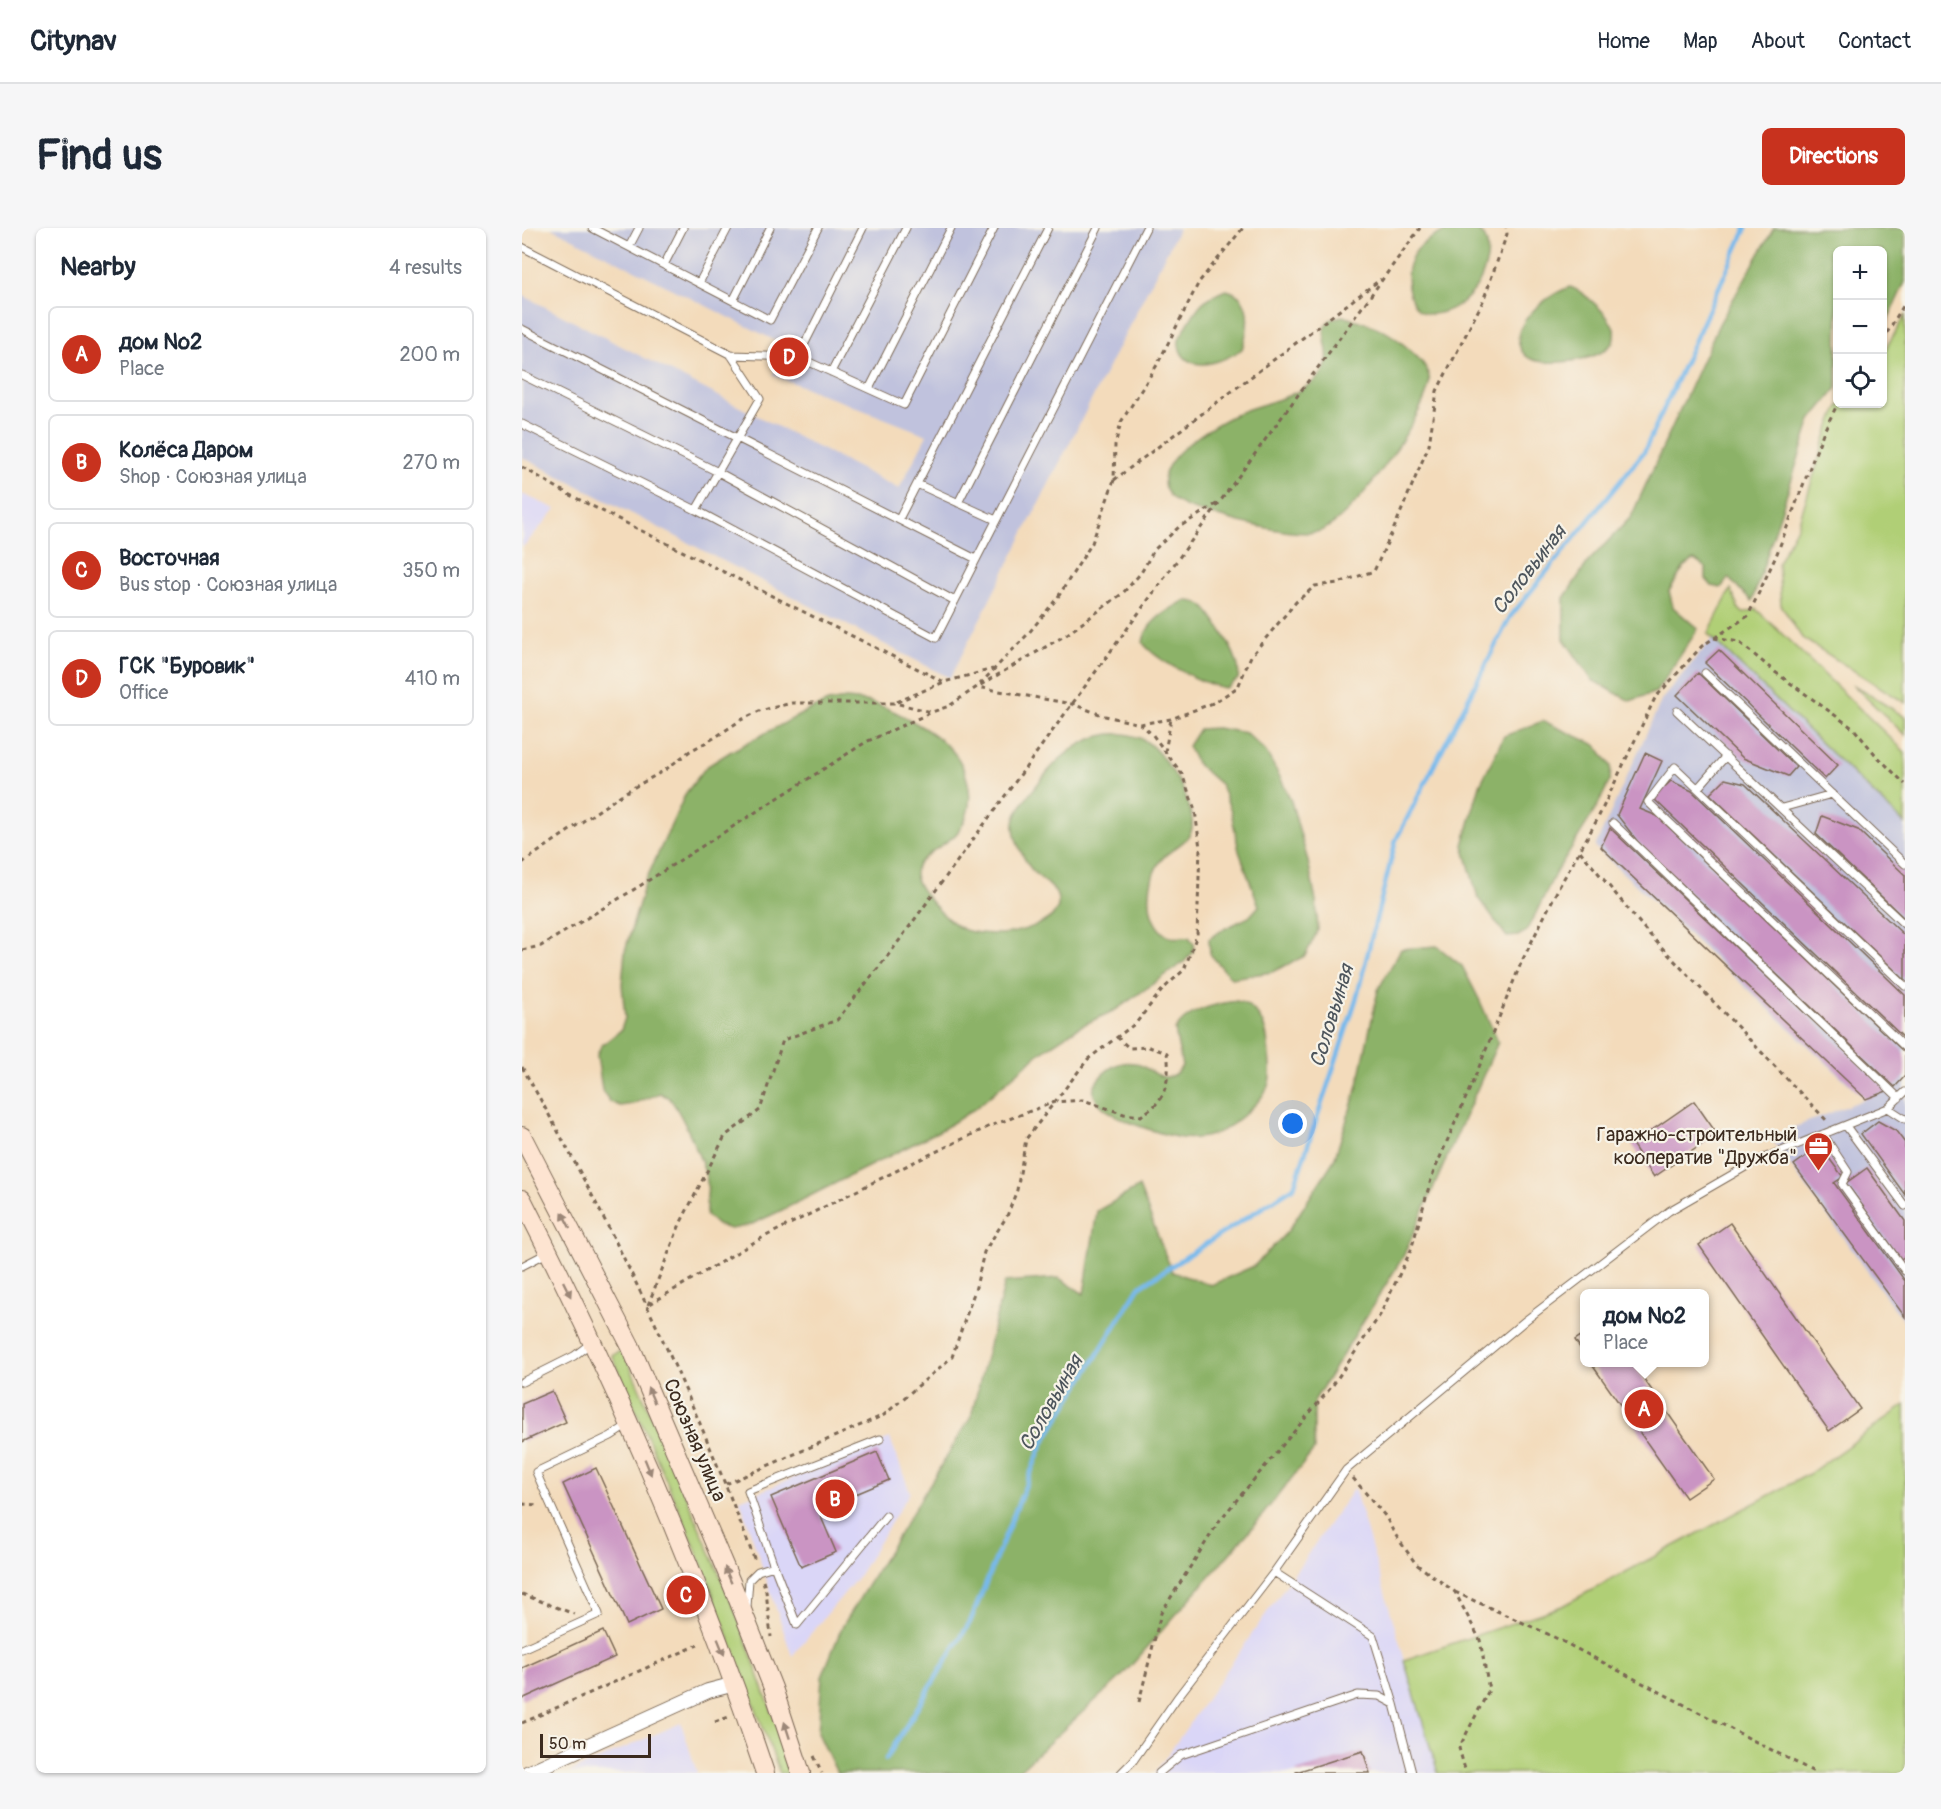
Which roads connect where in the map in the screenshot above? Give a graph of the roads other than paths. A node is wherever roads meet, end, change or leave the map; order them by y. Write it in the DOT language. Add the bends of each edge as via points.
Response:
graph roads {
  1 [pos="594,228"];
  2 [pos="639,228"];
  3 [pos="683,228"];
  4 [pos="728,228"];
  5 [pos="770,228"];
  6 [pos="818,228"];
  7 [pos="863,228"];
  8 [pos="906,228"];
  9 [pos="951,228"];
  10 [pos="994,228"];
  11 [pos="1048,228"];
  12 [pos="1098,228"];
  13 [pos="1146,228"];
  14 [pos="522,247"];
  15 [pos="629,247"];
  16 [pos="664,265"];
  17 [pos="699,283"];
  18 [pos="733,301"];
  19 [pos="522,328"];
  20 [pos="731,354"];
  21 [pos="798,357"];
  22 [pos="831,372"];
  23 [pos="522,375"];
  24 [pos="869,389"];
  25 [pos="522,424"];
  26 [pos="738,438"];
  27 [pos="718,472"];
  28 [pos="917,484"];
  29 [pos="958,502"];
  30 [pos="696,510"];
  31 [pos="899,519"];
  32 [pos="996,520"];
  33 [pos="976,559"];
  34 [pos="955,601"];
  35 [pos="1705,673"];
  36 [pos="1677,711"];
  37 [pos="1726,756"];
  38 [pos="1698,788"];
  39 [pos="1832,794"];
  40 [pos="1782,808"];
  41 [pos="1613,823"];
  42 [pos="1905,864"];
  43 [pos="1905,925"];
  44 [pos="1905,986"];
  45 [pos="1905,1047"];
  46 [pos="1902,1095"];
  47 [pos="1888,1108"];
  48 [pos="1905,1119"];
  49 [pos="1846,1126"];
  50 [pos="1823,1134"];
  51 [pos="522,1136"];
  52 [pos="522,1199"];
  53 [pos="1905,1206"];
  54 [pos="549,1252"];
  55 [pos="522,1266"];
  56 [pos="1905,1271"];
  57 [pos="592,1342"];
  58 [pos="522,1382"];
  59 [pos="630,1423"];
  60 [pos="880,1439"];
  61 [pos="886,1516"];
  62 [pos="774,1566"];
  63 [pos="1274,1572"];
  64 [pos="747,1621"];
  65 [pos="522,1649"];
  66 [pos="735,1684"];
  67 [pos="1394,1704"];
  68 [pos="527,1773"];
  69 [pos="765,1773"];
  70 [pos="801,1773"];
  71 [pos="1121,1773"];
  72 [pos="1159,1773"];
  73 [pos="1412,1773"];
  1 -- 15 [label="lane"];
  2 -- 15 [label="lane"];
  3 -- 16 [label="lane"];
  4 -- 17 [label="lane"];
  5 -- 18 [label="lane"];
  6 -- 18 [label="lane" via="770,320"];
  7 -- 21 [label="lane"];
  8 -- 22 [label="lane"];
  9 -- 24 [label="lane"];
  10 -- 24 [label="lane" via="904,405"];
  11 -- 28 [label="lane"];
  12 -- 29 [label="lane"];
  13 -- 32 [label="lane"];
  14 -- 20 [label="lane"];
  15 -- 16 [label="lane"];
  16 -- 17 [label="lane"];
  17 -- 18 [label="lane"];
  19 -- 26 [label="lane"];
  20 -- 21 [label="lane"];
  20 -- 26 [label="lane" via="760,399"];
  21 -- 22 [label="lane"];
  22 -- 24 [label="lane"];
  23 -- 27 [label="lane"];
  25 -- 30 [label="lane"];
  26 -- 27 [label="lane"];
  26 -- 31 [label="lane"];
  27 -- 30 [label="lane"];
  27 -- 34 [label="lane"];
  28 -- 29 [label="lane"];
  28 -- 31 [label="lane"];
  29 -- 32 [label="lane"];
  30 -- 34 [label="lane" via="936,638"];
  31 -- 33 [label="lane"];
  32 -- 33 [label="lane"];
  33 -- 34 [label="lane"];
  35 -- 39 [label="lane"];
  36 -- 37 [label="lane"];
  37 -- 38 [label="lane"];
  37 -- 40 [label="lane"];
  38 -- 44 [label="lane"];
  38 -- 45 [label="lane" via="1675,767 1648,802"];
  39 -- 40 [label="lane"];
  39 -- 42 [label="lane"];
  40 -- 43 [label="lane"];
  41 -- 46 [label="lane"];
  46 -- 47 [label="lane"];
  47 -- 48 [label="lane"];
  47 -- 49 [label="lane"];
  49 -- 50 [label="lane"];
  49 -- 53 [label="lane"];
  50 -- 56 [label="lane" via="1848,1172 1842,1184"];
  50 -- 63 [label="lane" via="1754,1162 1669,1211 1526,1320 1346,1470"];
  64 -- 51 [label="main road, Союзная улица, one-way" via="630,1345"];
  52 -- 54 [label="main road"];
  54 -- 55 [label="lane"];
  54 -- 57 [label="main road, one-way"];
  57 -- 58 [label="lane" via="574,1356"];
  57 -- 59 [label="main road"];
  59 -- 65 [label="lane" via="536,1472 599,1614"];
  59 -- 66 [label="main road, one-way"];
  60 -- 62 [label="lane" via="748,1491"];
  61 -- 62 [label="lane" via="797,1625"];
  62 -- 64 [label="lane" via="758,1571 749,1580"];
  63 -- 67 [label="lane" via="1373,1636"];
  63 -- 71 [label="lane"];
  70 -- 64 [label="main road, Союзная улица, one-way"];
  66 -- 68 [label="street" via="708,1691"];
  66 -- 69 [label="main road"];
  67 -- 72 [label="lane" via="1379,1696 1358,1695 1181,1755"];
  67 -- 73 [label="lane"];
}
